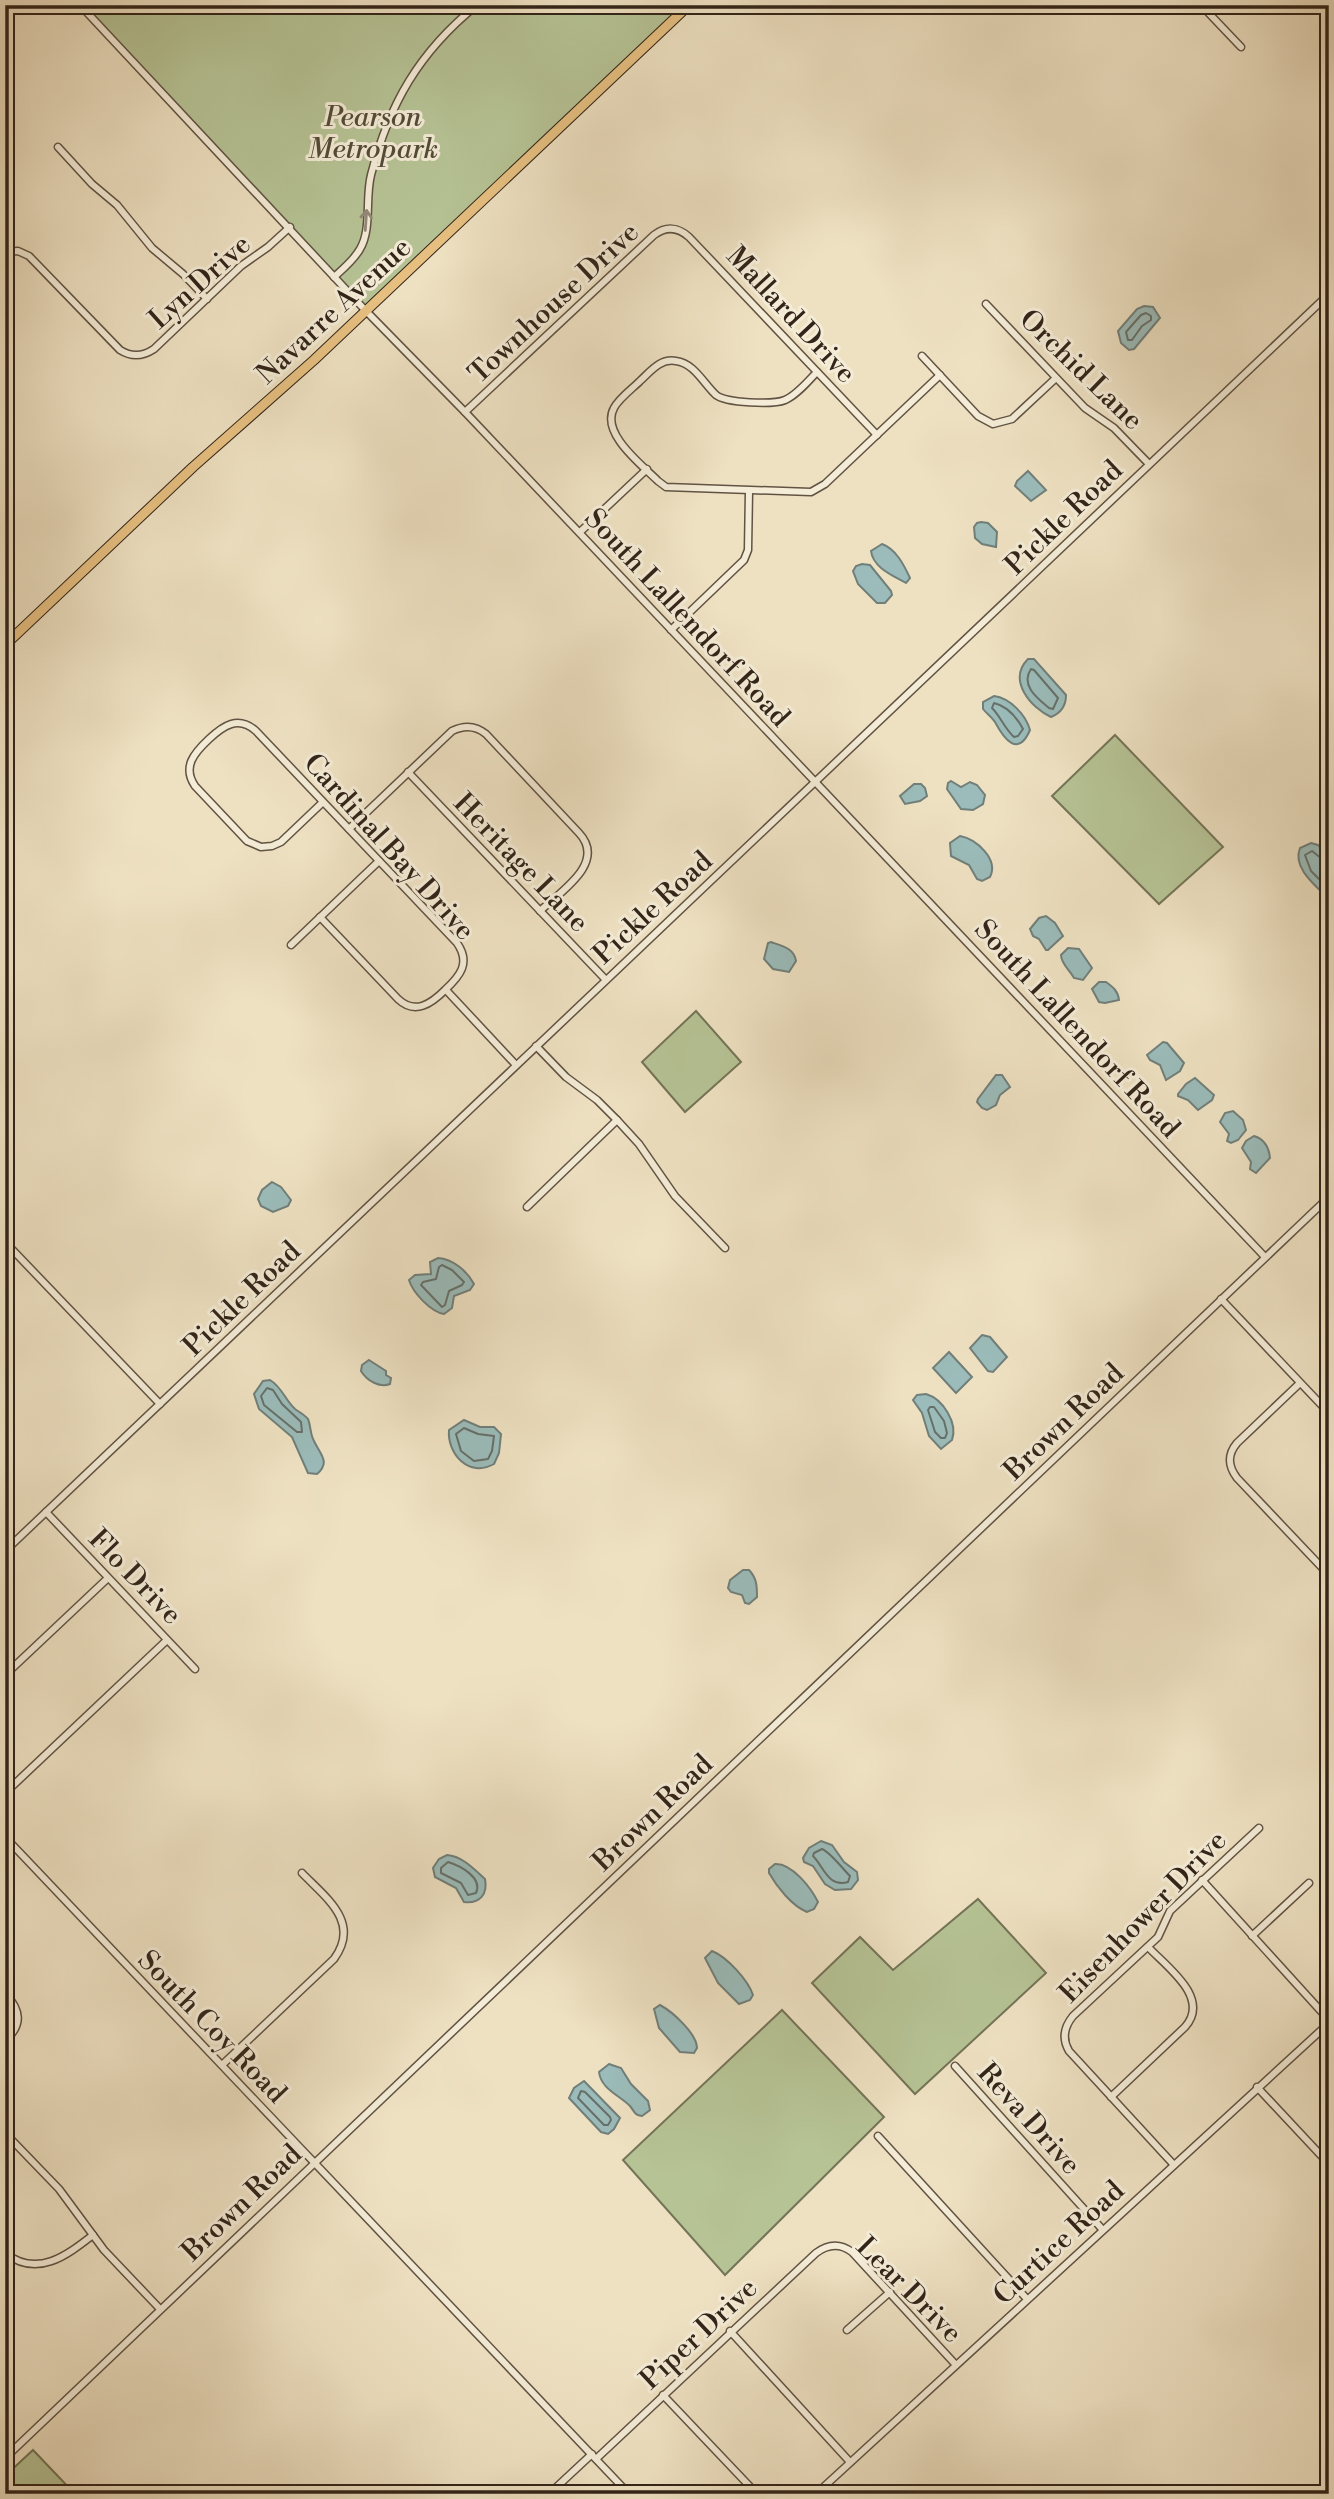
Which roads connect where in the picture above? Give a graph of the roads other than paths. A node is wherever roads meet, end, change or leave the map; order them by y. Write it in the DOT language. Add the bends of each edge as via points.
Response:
graph roads {
  1 [pos="80,5"];
  2 [pos="477,5"];
  3 [pos="689,5"];
  4 [pos="1201,5"];
  5 [pos="1241,47"];
  6 [pos="58,147"];
  7 [pos="290,227"];
  8 [pos="672,229"];
  9 [pos="5,252"];
  10 [pos="334,277"];
  11 [pos="1329,294"];
  12 [pos="207,299"];
  13 [pos="986,304"];
  14 [pos="366,311"];
  15 [pos="922,356"];
  16 [pos="817,372"];
  17 [pos="940,375"];
  18 [pos="1056,378"];
  19 [pos="466,412"];
  20 [pos="877,435"];
  21 [pos="1149,464"];
  22 [pos="647,469"];
  23 [pos="749,491"];
  24 [pos="580,533"];
  25 [pos="671,629"];
  26 [pos="5,645"];
  27 [pos="408,772"];
  28 [pos="816,782"];
  29 [pos="323,802"];
  30 [pos="349,829"];
  31 [pos="379,861"];
  32 [pos="540,911"];
  33 [pos="320,917"];
  34 [pos="291,945"];
  35 [pos="606,981"];
  36 [pos="446,990"];
  37 [pos="536,1046"];
  38 [pos="516,1065"];
  39 [pos="617,1120"];
  40 [pos="1329,1197"];
  41 [pos="527,1207"];
  42 [pos="5,1242"];
  43 [pos="725,1248"];
  44 [pos="1265,1257"];
  45 [pos="1221,1299"];
  46 [pos="1300,1383"];
  47 [pos="160,1404"];
  48 [pos="1329,1413"];
  49 [pos="46,1512"];
  50 [pos="5,1551"];
  51 [pos="1329,1575"];
  52 [pos="108,1578"];
  53 [pos="167,1640"];
  54 [pos="195,1669"];
  55 [pos="5,1675"];
  56 [pos="5,1793"];
  57 [pos="1259,1828"];
  58 [pos="5,1837"];
  59 [pos="302,1873"];
  60 [pos="1202,1880"];
  61 [pos="1309,1883"];
  62 [pos="1252,1936"];
  63 [pos="1147,1947"];
  64 [pos="5,1993"];
  65 [pos="1329,2021"];
  66 [pos="5,2041"];
  67 [pos="222,2065"];
  68 [pos="955,2067"];
  69 [pos="1257,2087"];
  70 [pos="1111,2097"];
  71 [pos="5,2133"];
  72 [pos="878,2136"];
  73 [pos="314,2162"];
  74 [pos="1329,2164"];
  75 [pos="1174,2165"];
  76 [pos="1102,2229"];
  77 [pos="93,2235"];
  78 [pos="833,2245"];
  79 [pos="5,2253"];
  80 [pos="890,2292"];
  81 [pos="1027,2299"];
  82 [pos="160,2309"];
  83 [pos="847,2330"];
  84 [pos="730,2332"];
  85 [pos="956,2365"];
  86 [pos="663,2395"];
  87 [pos="594,2456"];
  88 [pos="5,2458"];
  89 [pos="850,2462"];
  90 [pos="549,2494"];
  91 [pos="629,2494"];
  92 [pos="757,2494"];
  93 [pos="816,2494"];
  1 -- 7 [label="street, South Lallendorf Road"];
  10 -- 2 [label="street, one-way" via="362,246 370,179 397,99 432,48"];
  3 -- 14 [label="highway, Navarre Avenue"];
  4 -- 5 [label="street"];
  6 -- 12 [label="street" via="120,208 152,248"];
  7 -- 10 [label="street, South Lallendorf Road"];
  7 -- 12 [label="street, Lyn Drive"];
  8 -- 16 [label="street, Mallard Drive" via="689,237"];
  8 -- 19 [label="street, Townhouse Drive" via="654,235"];
  9 -- 12 [label="street, Lyn Drive" via="31,257 120,350 131,355 151,351"];
  10 -- 14 [label="street, South Lallendorf Road"];
  11 -- 21 [label="street, Pickle Road"];
  13 -- 18 [label="street, Orchid Lane"];
  14 -- 19 [label="street, South Lallendorf Road"];
  14 -- 26 [label="highway, Navarre Avenue"];
  15 -- 17 [label="street"];
  16 -- 20 [label="street, Mallard Drive"];
  16 -- 22 [label="street" via="782,401 732,401 718,397 684,363 659,364 615,405 610,419 616,437"];
  17 -- 18 [label="street" via="978,416 993,424 1012,419"];
  17 -- 20 [label="street"];
  18 -- 21 [label="street, Orchid Lane"];
  19 -- 24 [label="street, South Lallendorf Road"];
  20 -- 23 [label="street" via="817,490"];
  21 -- 28 [label="street, Pickle Road"];
  22 -- 23 [label="street" via="671,488"];
  22 -- 24 [label="street"];
  23 -- 25 [label="street" via="744,560"];
  24 -- 25 [label="street, South Lallendorf Road"];
  25 -- 28 [label="street, South Lallendorf Road"];
  27 -- 30 [label="street"];
  27 -- 32 [label="street, Heritage Lane"];
  27 -- 32 [label="street" via="452,731 474,727 485,734 586,843 589,854 584,868"];
  28 -- 35 [label="street, Pickle Road"];
  28 -- 44 [label="street, South Lallendorf Road"];
  29 -- 29 [label="street, Cardinal Bay Drive" via="249,726 229,724 192,757 191,779 254,845 267,848 279,843"];
  29 -- 30 [label="street, Cardinal Bay Drive"];
  30 -- 31 [label="street, Cardinal Bay Drive"];
  31 -- 33 [label="street"];
  31 -- 36 [label="street, Cardinal Bay Drive" via="460,946 463,969"];
  32 -- 35 [label="street, Heritage Lane"];
  33 -- 34 [label="street"];
  33 -- 36 [label="street" via="404,1004 427,1005"];
  35 -- 37 [label="street, Pickle Road"];
  36 -- 38 [label="street"];
  37 -- 38 [label="street, Pickle Road"];
  37 -- 39 [label="street"];
  38 -- 47 [label="street, Pickle Road"];
  39 -- 41 [label="street"];
  39 -- 43 [label="street" via="675,1196"];
  40 -- 44 [label="street, Brown Road"];
  42 -- 47 [label="street"];
  44 -- 45 [label="street, Brown Road"];
  45 -- 46 [label="street"];
  45 -- 73 [label="street, Brown Road"];
  46 -- 48 [label="street"];
  46 -- 51 [label="street" via="1237,1443 1230,1453 1230,1466"];
  47 -- 49 [label="street, Pickle Road"];
  49 -- 50 [label="street, Pickle Road"];
  49 -- 52 [label="street, Flo Drive"];
  52 -- 53 [label="street, Flo Drive"];
  52 -- 55 [label="street"];
  53 -- 54 [label="street, Flo Drive"];
  53 -- 56 [label="street"];
  57 -- 60 [label="street, Eisenhower Drive"];
  58 -- 67 [label="street, South Coy Road"];
  59 -- 67 [label="street" via="341,1917 344,1934 340,1950"];
  60 -- 62 [label="street"];
  60 -- 63 [label="street, Eisenhower Drive" via="1170,1911"];
  61 -- 62 [label="street"];
  62 -- 65 [label="street"];
  63 -- 70 [label="street, Eisenhower Drive" via="1073,2016 1065,2030 1069,2052"];
  63 -- 70 [label="street" via="1190,1993 1193,2014"];
  64 -- 66 [label="street" via="17,2008 19,2021"];
  65 -- 69 [label="street, Curtice Road"];
  67 -- 73 [label="street, South Coy Road"];
  68 -- 76 [label="street, Reva Drive"];
  69 -- 74 [label="street"];
  69 -- 75 [label="street, Curtice Road"];
  70 -- 75 [label="street, Eisenhower Drive"];
  71 -- 77 [label="street" via="59,2189"];
  72 -- 81 [label="street"];
  73 -- 82 [label="street, Brown Road"];
  73 -- 87 [label="street, South Coy Road"];
  75 -- 76 [label="street, Curtice Road"];
  76 -- 81 [label="street, Curtice Road"];
  77 -- 79 [label="street" via="63,2257 41,2265 23,2263"];
  77 -- 82 [label="street"];
  78 -- 80 [label="street, Lear Drive" via="852,2252"];
  78 -- 84 [label="street, Piper Drive" via="819,2250"];
  80 -- 83 [label="street"];
  80 -- 85 [label="street, Lear Drive"];
  81 -- 85 [label="street, Curtice Road"];
  82 -- 88 [label="street, Brown Road"];
  84 -- 86 [label="street, Piper Drive"];
  84 -- 89 [label="street"];
  85 -- 89 [label="street, Curtice Road"];
  86 -- 87 [label="street, Piper Drive"];
  86 -- 92 [label="street"];
  87 -- 90 [label="street, Piper Drive"];
  87 -- 91 [label="street, South Coy Road"];
  89 -- 93 [label="street, Curtice Road"];
}
